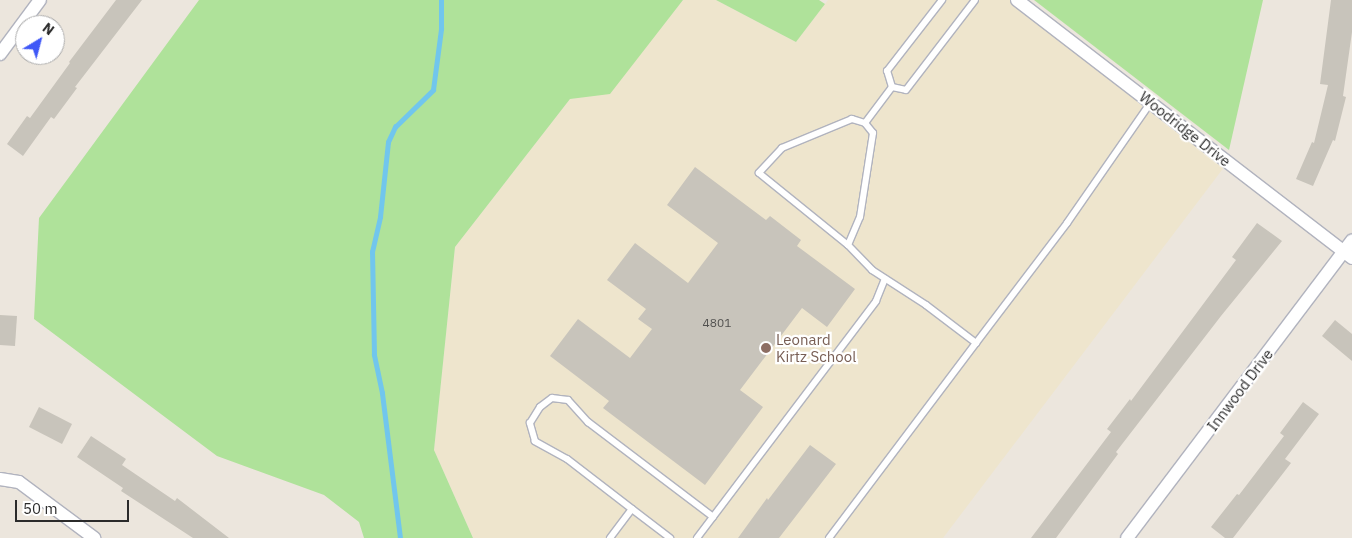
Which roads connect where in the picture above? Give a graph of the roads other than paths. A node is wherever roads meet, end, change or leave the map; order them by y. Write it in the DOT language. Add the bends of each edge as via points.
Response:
graph roads {
  1 [pos="40,0"];
  2 [pos="942,0"];
  3 [pos="975,0"];
  4 [pos="1017,0"];
  5 [pos="0,54"];
  6 [pos="892,87"];
  7 [pos="1151,102"];
  8 [pos="865,123"];
  9 [pos="1352,241"];
  10 [pos="848,245"];
  11 [pos="1348,255"];
  12 [pos="885,278"];
  13 [pos="976,343"];
  14 [pos="0,479"];
  15 [pos="632,509"];
  16 [pos="713,517"];
  17 [pos="94,538"];
  18 [pos="610,538"];
  19 [pos="670,538"];
  20 [pos="697,538"];
  21 [pos="829,538"];
  22 [pos="1127,538"];
  1 -- 5 [label="street"];
  2 -- 6 [label="lane" via="887,71"];
  3 -- 6 [label="lane" via="906,90"];
  4 -- 7 [label="street, Woodridge Drive"];
  6 -- 8 [label="lane"];
  7 -- 11 [label="street, Woodridge Drive"];
  7 -- 13 [label="lane" via="1067,223"];
  8 -- 10 [label="lane" via="873,133 860,217"];
  8 -- 10 [label="lane" via="852,119 782,148 759,172"];
  9 -- 11 [label="street, Innwood Drive"];
  10 -- 12 [label="lane" via="872,270"];
  11 -- 22 [label="street, Innwood Drive"];
  12 -- 13 [label="lane"];
  12 -- 16 [label="lane" via="876,301"];
  13 -- 21 [label="lane"];
  14 -- 17 [label="street" via="19,482"];
  15 -- 16 [label="lane" via="567,459 535,441 530,423 540,407 552,398 568,400 588,422"];
  15 -- 18 [label="lane"];
  15 -- 19 [label="lane"];
  16 -- 20 [label="lane"];
}
